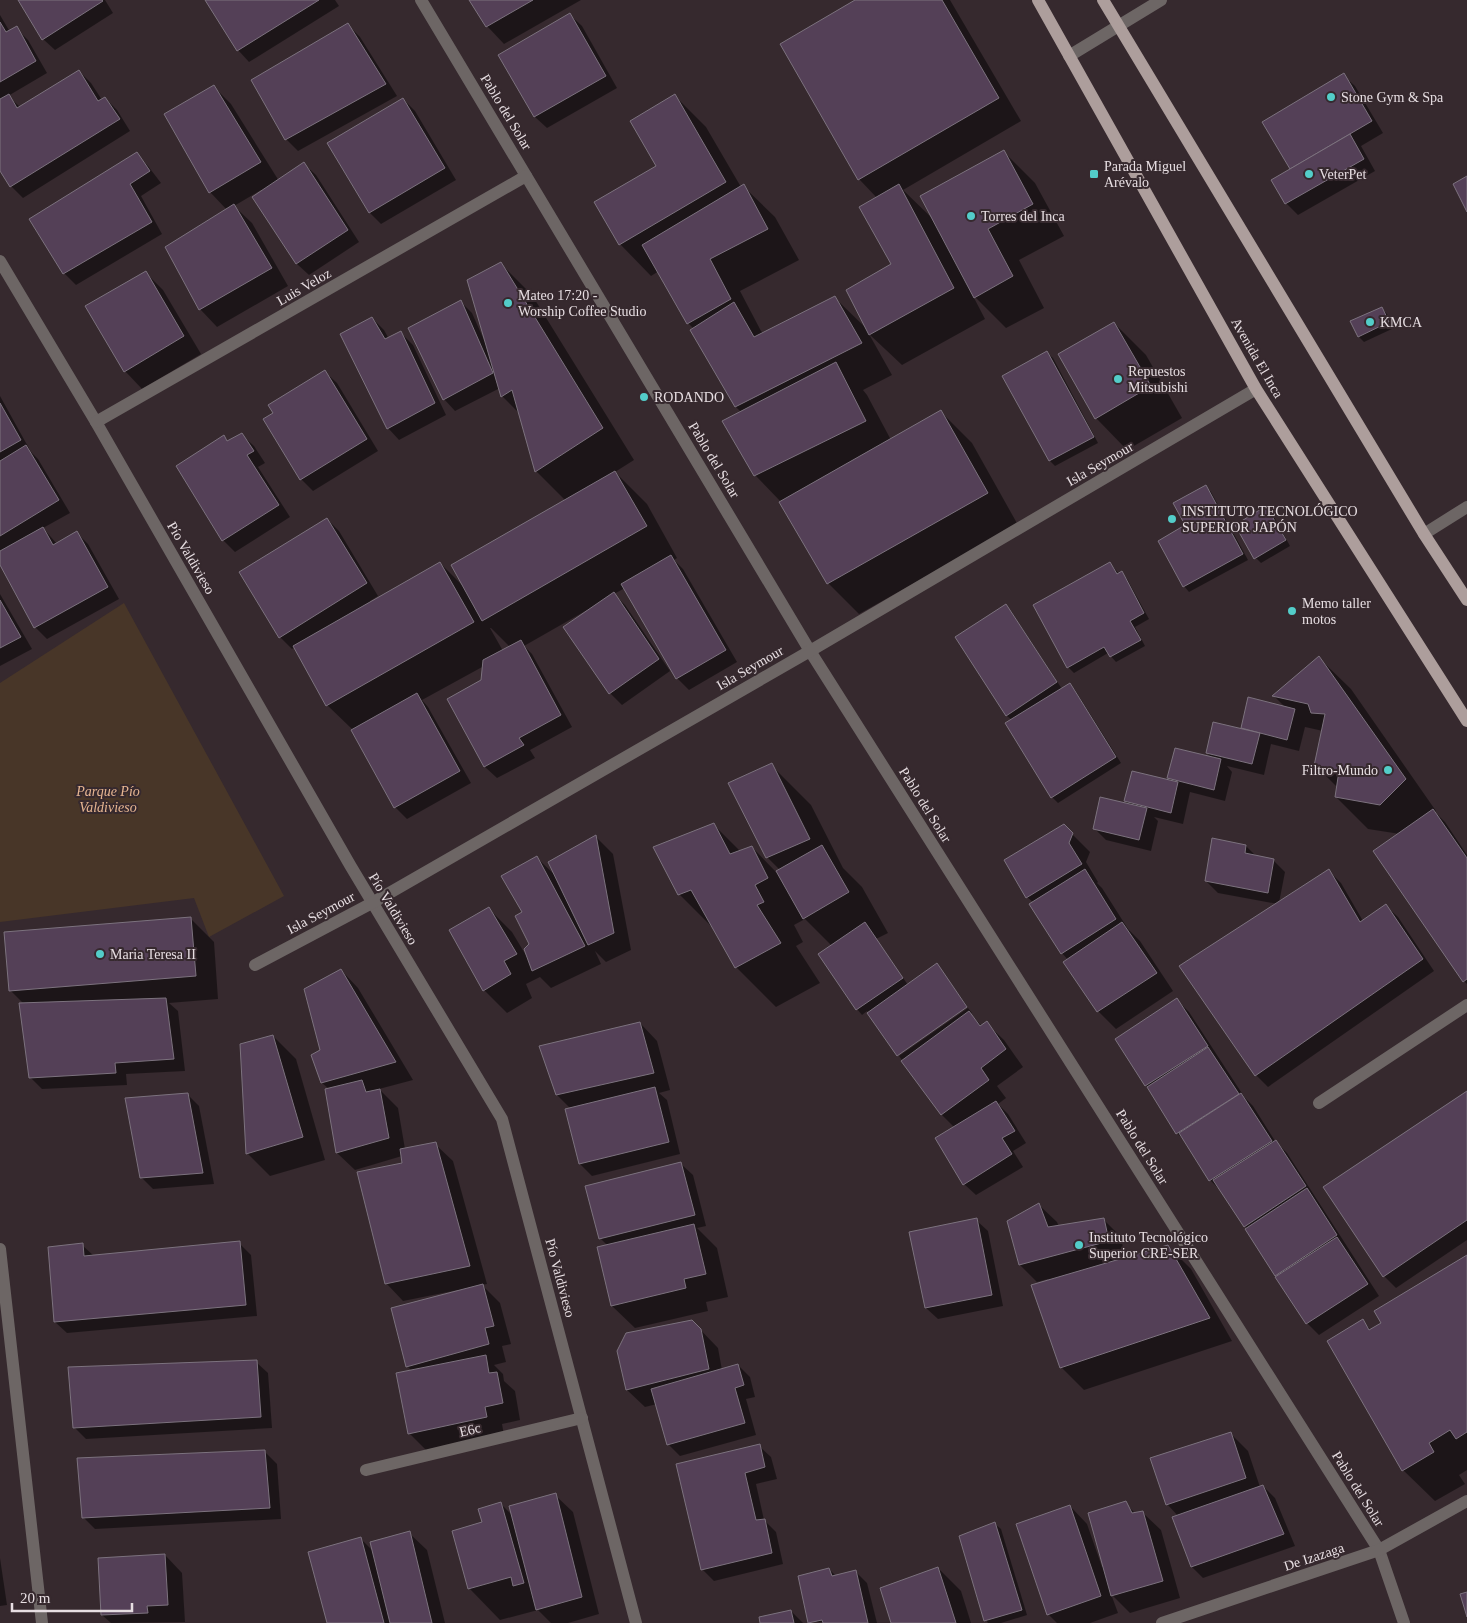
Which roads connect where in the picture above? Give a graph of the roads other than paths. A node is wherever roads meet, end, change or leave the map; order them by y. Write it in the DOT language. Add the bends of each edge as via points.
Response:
graph roads {
  1 [pos="421,0"];
  2 [pos="1038,0"];
  3 [pos="1103,0"];
  4 [pos="1161,0"];
  5 [pos="1118,27"];
  6 [pos="1069,56"];
  7 [pos="526,176"];
  8 [pos="0,260"];
  9 [pos="1256,389"];
  10 [pos="96,422"];
  11 [pos="1467,507"];
  12 [pos="1424,534"];
  13 [pos="1467,600"];
  14 [pos="810,650"];
  15 [pos="1467,721"];
  16 [pos="372,903"];
  17 [pos="255,965"];
  18 [pos="1467,1005"];
  19 [pos="1319,1103"];
  20 [pos="0,1249"];
  21 [pos="582,1418"];
  22 [pos="366,1470"];
  23 [pos="1467,1501"];
  24 [pos="1379,1550"];
  25 [pos="42,1623"];
  26 [pos="636,1623"];
  27 [pos="1162,1623"];
  28 [pos="1404,1623"];
  1 -- 7 [label="street, Pablo del Solar"];
  2 -- 6 [label="main road, Avenida El Inca"];
  3 -- 5 [label="main road"];
  4 -- 5 [label="street"];
  5 -- 6 [label="street"];
  5 -- 12 [label="main road"];
  6 -- 9 [label="main road, Avenida El Inca"];
  7 -- 10 [label="street, Luis Veloz"];
  7 -- 14 [label="street, Pablo del Solar"];
  8 -- 10 [label="street, Pío Valdivieso"];
  9 -- 14 [label="street, Isla Seymour"];
  9 -- 15 [label="main road, Avenida El Inca"];
  10 -- 16 [label="street, Pío Valdivieso"];
  11 -- 12 [label="street"];
  12 -- 13 [label="main road"];
  14 -- 16 [label="street, Isla Seymour"];
  14 -- 24 [label="street, Pablo del Solar"];
  16 -- 17 [label="street, Isla Seymour"];
  16 -- 21 [label="street, Pío Valdivieso" via="502,1119"];
  18 -- 19 [label="street"];
  20 -- 25 [label="street"];
  21 -- 22 [label="street, E6c"];
  21 -- 26 [label="street, Pío Valdivieso"];
  23 -- 24 [label="street, De Izazaga"];
  24 -- 27 [label="street, De Izazaga"];
  24 -- 28 [label="street, Pablo del Solar"];
}
